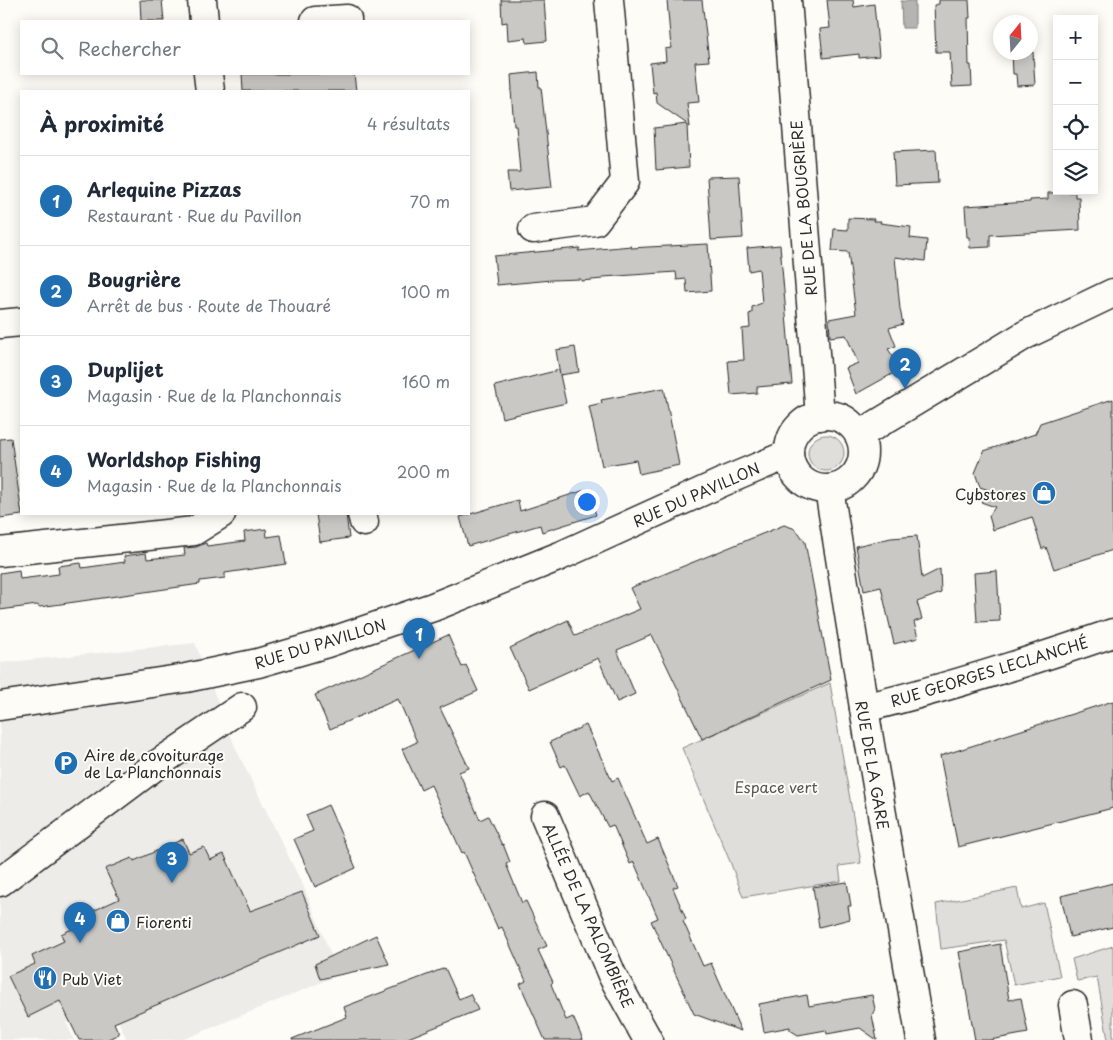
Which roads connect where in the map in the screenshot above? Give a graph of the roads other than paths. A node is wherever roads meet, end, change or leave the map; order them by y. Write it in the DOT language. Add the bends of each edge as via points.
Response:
graph roads {
  1 [pos="202,0"];
  2 [pos="609,0"];
  3 [pos="787,0"];
  4 [pos="204,20"];
  5 [pos="331,20"];
  6 [pos="347,20"];
  7 [pos="208,75"];
  8 [pos="210,90"];
  9 [pos="533,229"];
  10 [pos="1113,294"];
  11 [pos="20,322"];
  12 [pos="0,324"];
  13 [pos="820,416"];
  14 [pos="859,435"];
  15 [pos="789,454"];
  16 [pos="829,489"];
  17 [pos="219,515"];
  18 [pos="0,552"];
  19 [pos="1113,633"];
  20 [pos="0,706"];
  21 [pos="242,708"];
  22 [pos="864,708"];
  23 [pos="545,816"];
  24 [pos="0,882"];
  25 [pos="1073,1004"];
  26 [pos="648,1040"];
  27 [pos="921,1040"];
  28 [pos="1079,1040"];
  1 -- 4 [label="street"];
  2 -- 9 [label="street" via="625,182 595,221"];
  3 -- 13 [label="street, RUE DE LA BOUGRIÈRE"];
  5 -- 6 [label="street"];
  7 -- 8 [label="street"];
  10 -- 14 [label="street" via="1025,335"];
  11 -- 12 [label="street"];
  13 -- 14 [label="street" via="832,415 843,419"];
  13 -- 15 [label="street" via="801,425 794,434"];
  14 -- 16 [label="street" via="864,455 859,470 849,482"];
  15 -- 16 [label="street" via="792,466 807,484"];
  15 -- 20 [label="street, RUE DU PAVILLON" via="560,556 327,644 213,672"];
  16 -- 22 [label="street, RUE DE LA GARE"];
  17 -- 18 [label="street" via="194,530"];
  19 -- 22 [label="street, RUE GEORGES LECLANCHÉ"];
  21 -- 24 [label="street" via="159,763"];
  22 -- 27 [label="street, RUE DE LA GARE"];
  23 -- 26 [label="street, ALLÉE DE LA PALOMBIÈRE" via="612,975"];
  25 -- 28 [label="street"];
}
